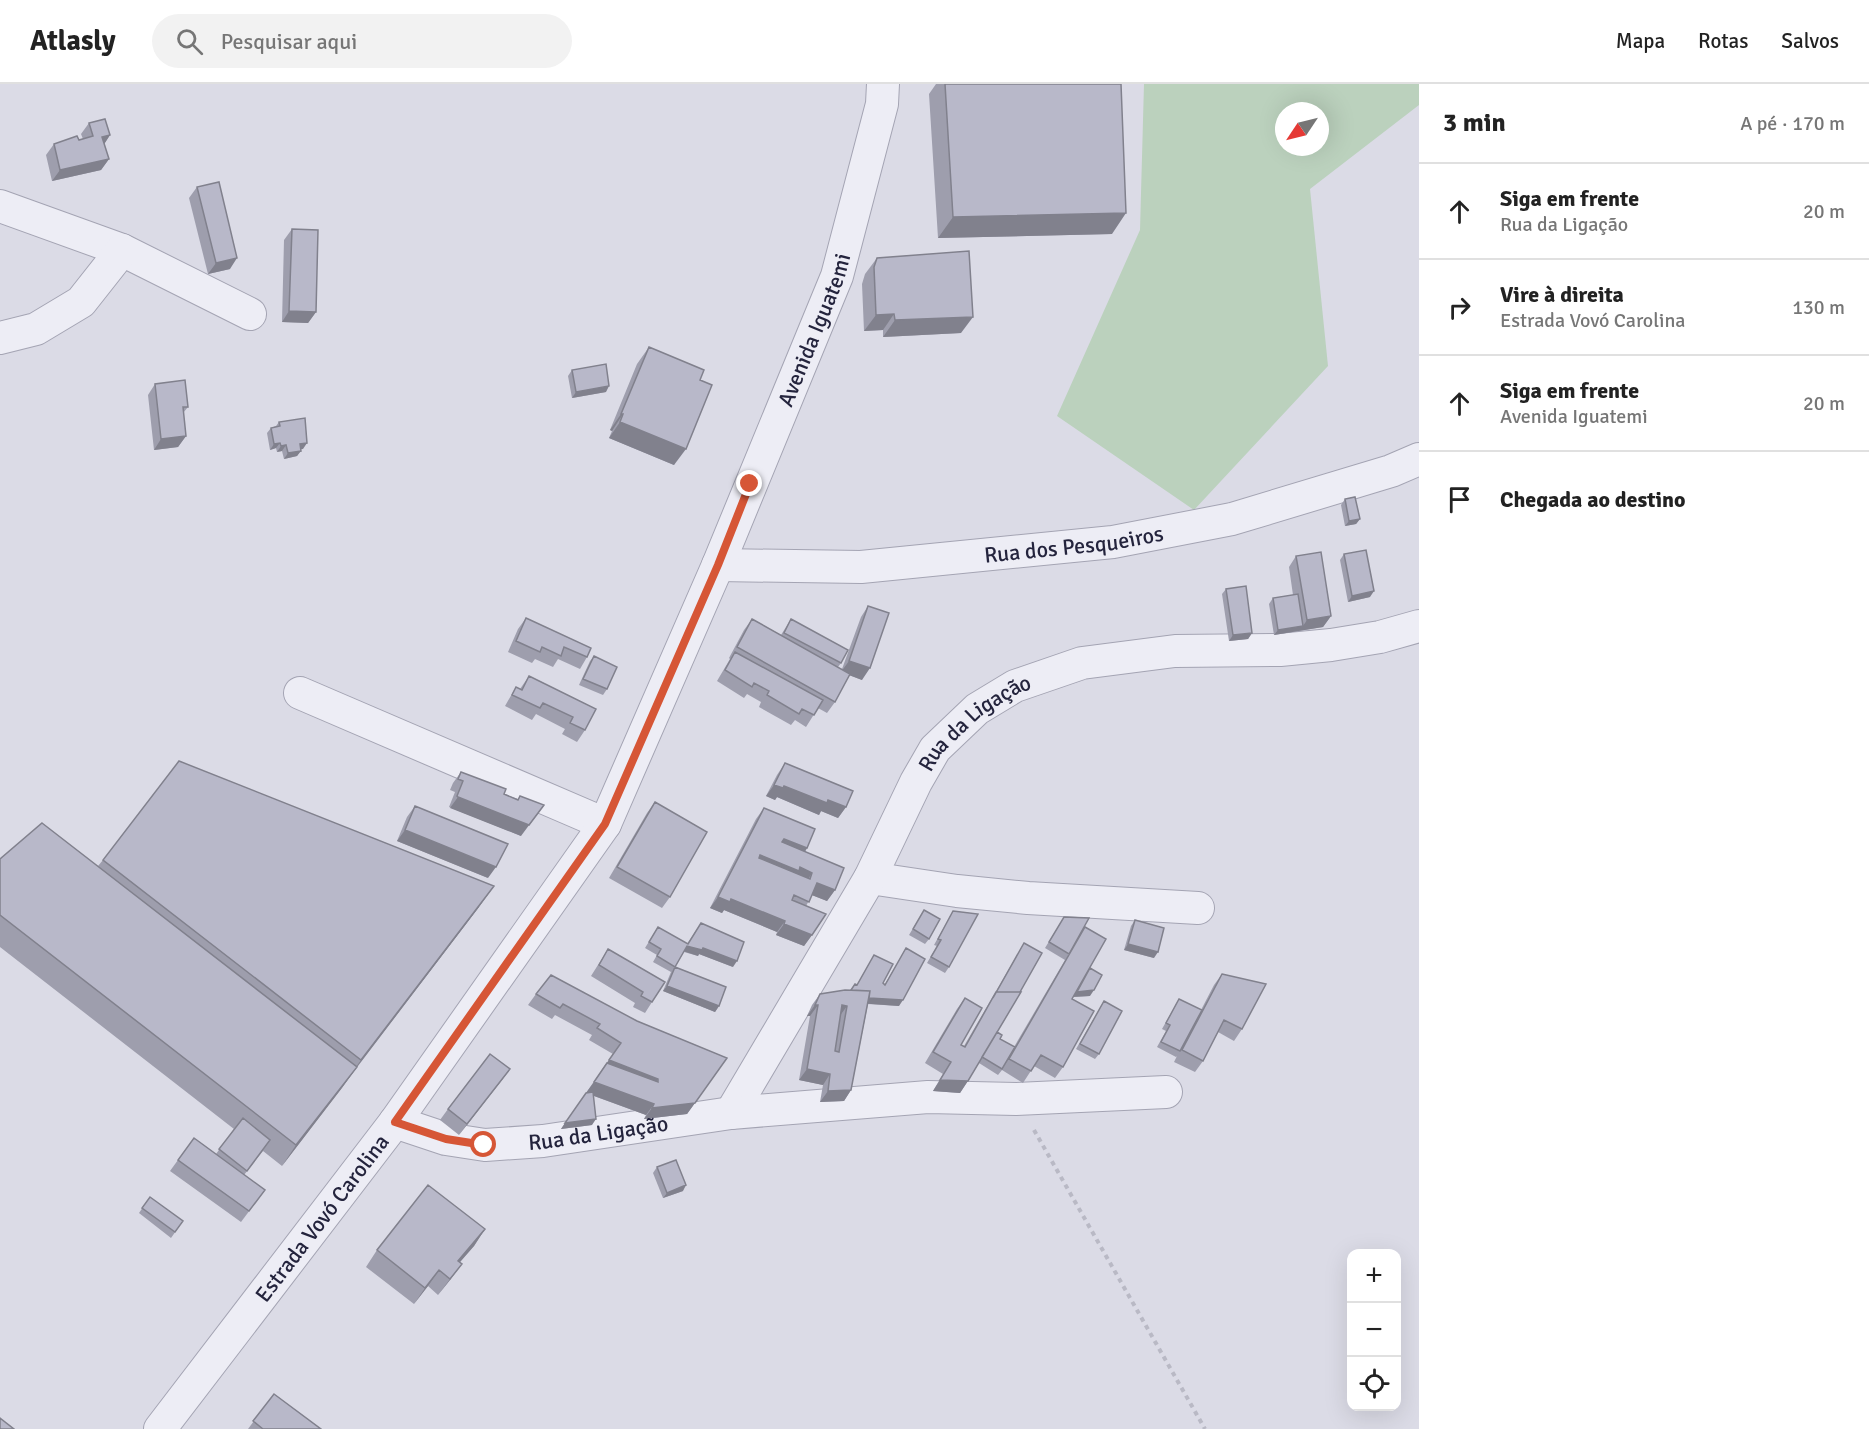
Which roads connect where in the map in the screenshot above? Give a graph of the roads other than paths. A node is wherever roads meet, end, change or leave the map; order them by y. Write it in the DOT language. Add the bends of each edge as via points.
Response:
graph roads {
  1 [pos="883,84"];
  2 [pos="0,206"];
  3 [pos="122,250"];
  4 [pos="250,314"];
  5 [pos="0,338"];
  6 [pos="1419,459"];
  7 [pos="718,565"];
  8 [pos="1419,626"];
  9 [pos="300,693"];
  10 [pos="605,824"];
  11 [pos="870,878"];
  12 [pos="1198,908"];
  13 [pos="1166,1092"];
  14 [pos="731,1113"];
  15 [pos="395,1122"];
  16 [pos="160,1429"];
  1 -- 7 [label="street, Avenida Iguatemi" via="882,104 837,276"];
  2 -- 3 [label="street"];
  3 -- 4 [label="street"];
  3 -- 5 [label="street" via="81,302 36,329"];
  6 -- 7 [label="street, Rua dos Pesqueiros" via="1232,519 1113,542 861,567"];
  7 -- 10 [label="street, Estrada Vovó Carolina"];
  8 -- 11 [label="street, Rua da Ligação" via="1331,645 1280,650 1175,651 1082,663 1015,686 977,709 935,748"];
  9 -- 10 [label="street"];
  10 -- 15 [label="street, Estrada Vovó Carolina"];
  11 -- 12 [label="street" via="1028,898"];
  11 -- 14 [label="street, Rua da Ligação"];
  13 -- 14 [label="street, Rua da Ligação" via="1017,1099 928,1097"];
  14 -- 15 [label="street, Rua da Ligação" via="543,1141 484,1145 446,1139"];
  15 -- 16 [label="street, Estrada Vovó Carolina"];
}
